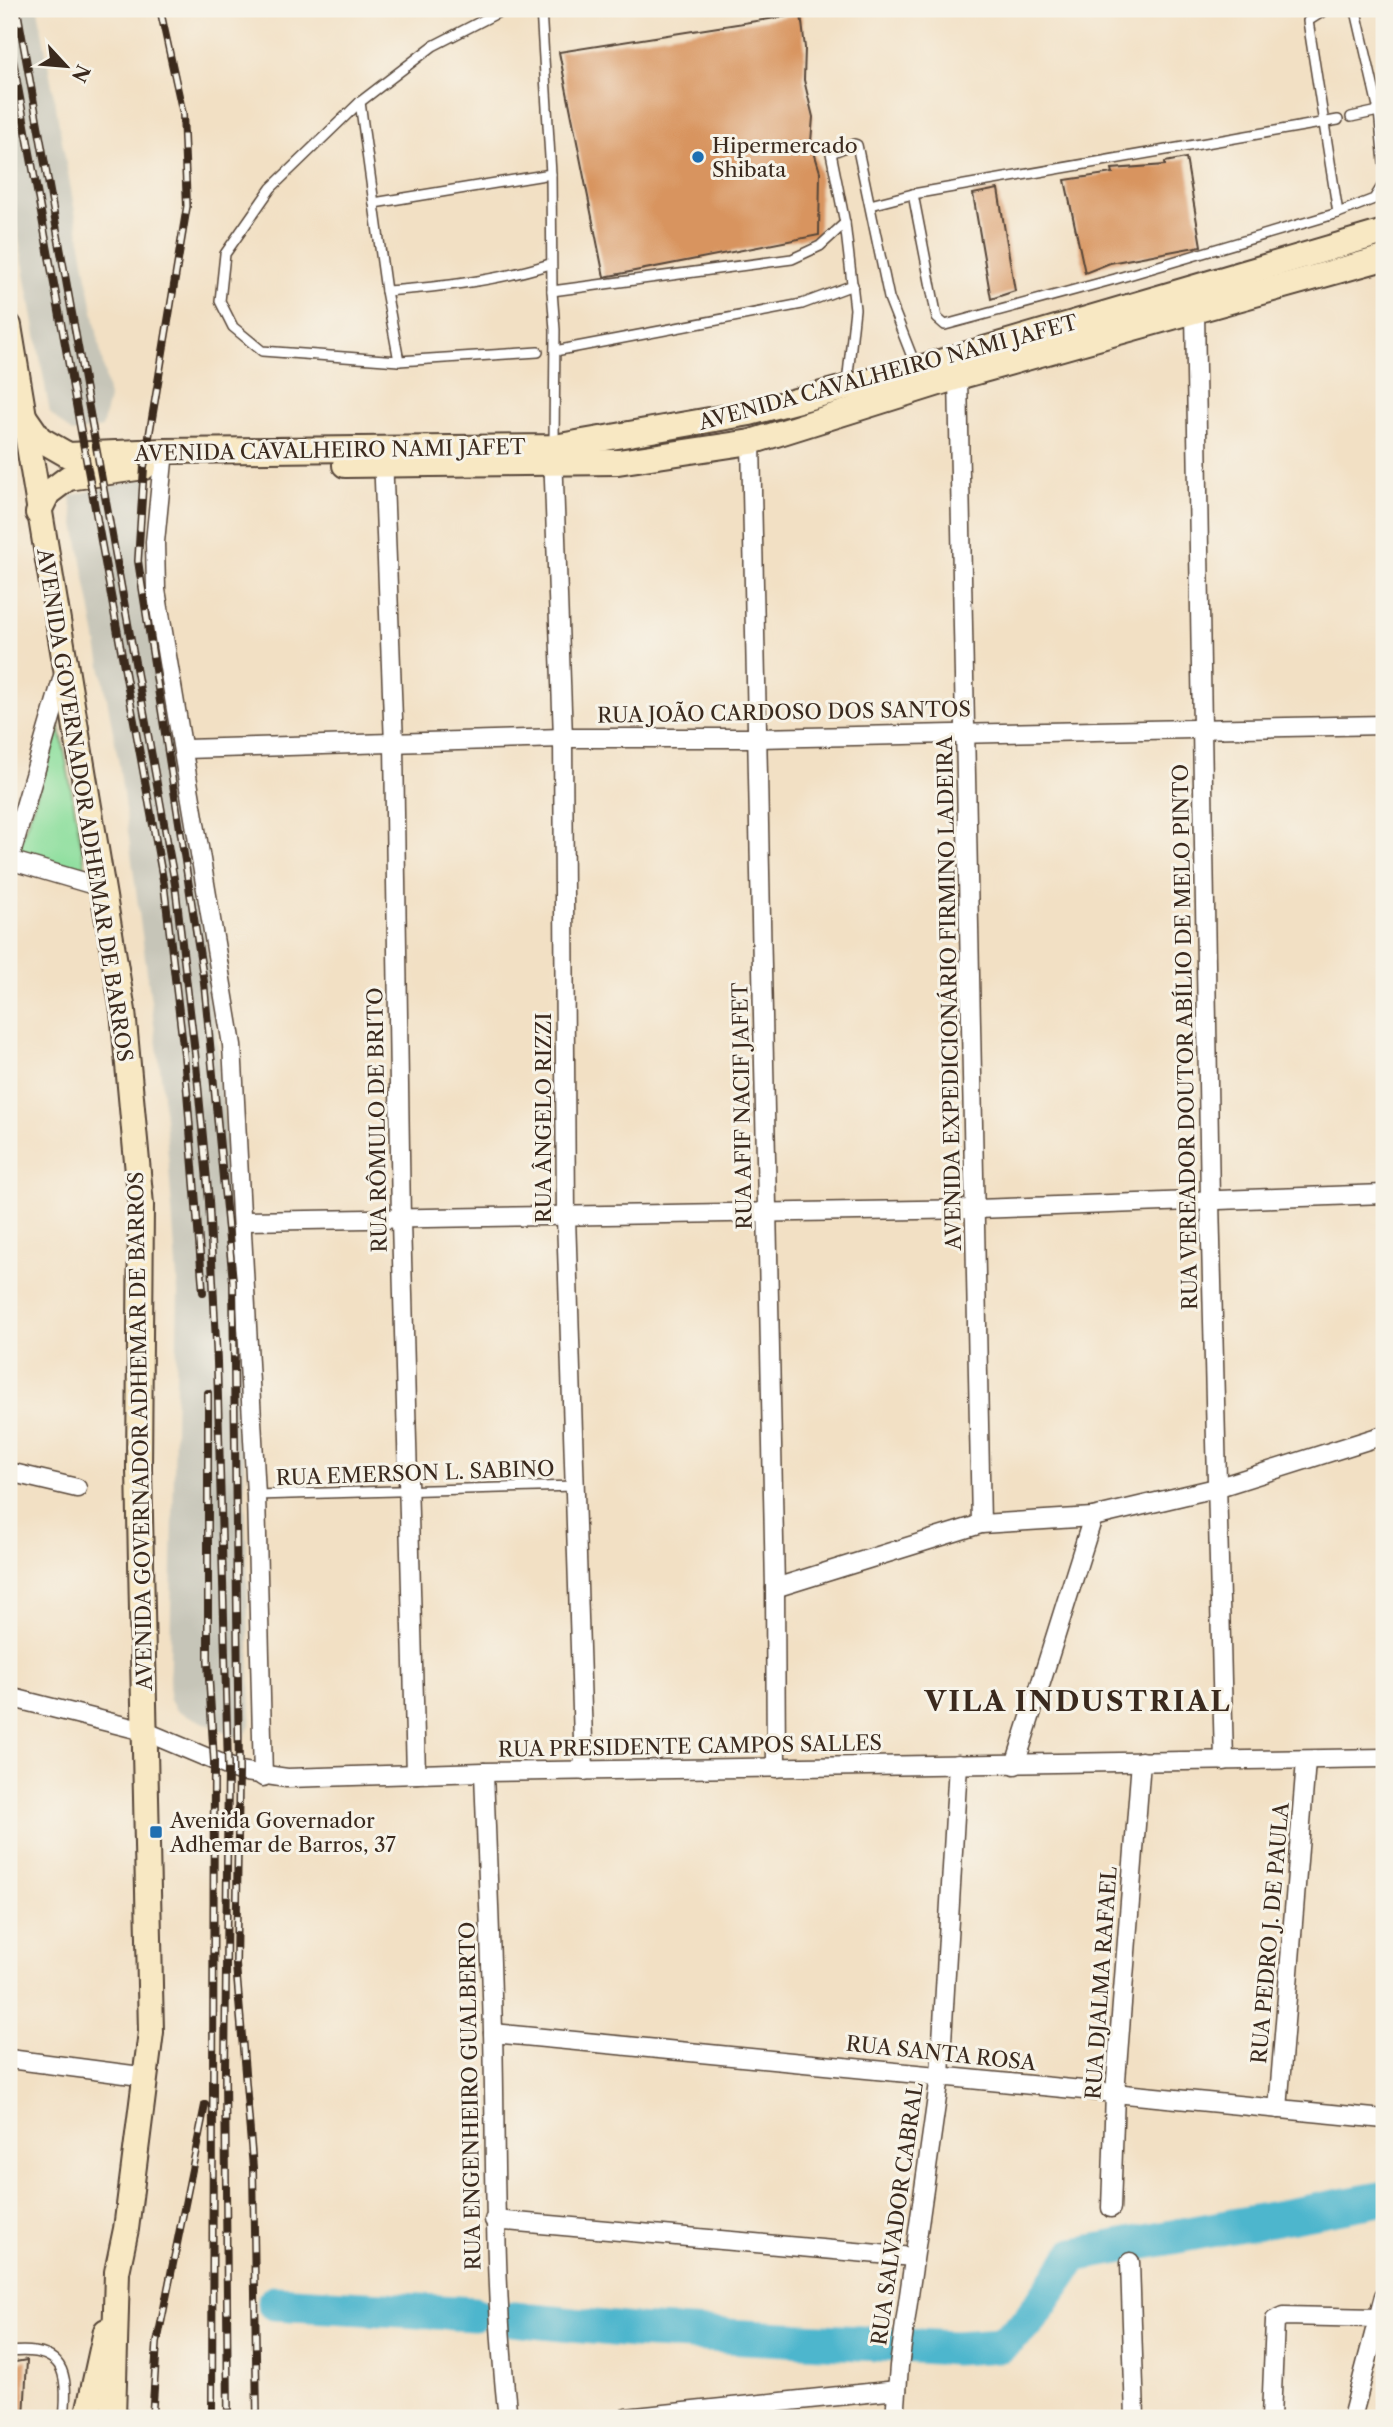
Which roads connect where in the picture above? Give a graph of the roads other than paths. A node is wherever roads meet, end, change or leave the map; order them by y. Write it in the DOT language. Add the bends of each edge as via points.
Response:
graph roads {
  1 [pos="505,9"];
  2 [pos="541,9"];
  3 [pos="1327,9"];
  4 [pos="1341,9"];
  5 [pos="360,102"];
  6 [pos="1381,111"];
  7 [pos="1351,117"];
  8 [pos="1338,120"];
  9 [pos="1325,122"];
  10 [pos="1384,163"];
  11 [pos="551,174"];
  12 [pos="1384,183"];
  13 [pos="912,194"];
  14 [pos="374,204"];
  15 [pos="870,205"];
  16 [pos="1338,213"];
  17 [pos="845,223"];
  18 [pos="1384,232"];
  19 [pos="1384,258"];
  20 [pos="550,264"];
  21 [pos="852,285"];
  22 [pos="386,291"];
  23 [pos="552,291"];
  24 [pos="1195,312"];
  25 [pos="9,326"];
  26 [pos="555,351"];
  27 [pos="538,352"];
  28 [pos="399,361"];
  29 [pos="954,367"];
  30 [pos="916,369"];
  31 [pos="847,388"];
  32 [pos="21,413"];
  33 [pos="751,442"];
  34 [pos="553,455"];
  35 [pos="383,457"];
  36 [pos="163,458"];
  37 [pos="37,513"];
  38 [pos="64,673"];
  39 [pos="1384,725"];
  40 [pos="1203,728"];
  41 [pos="966,732"];
  42 [pos="563,738"];
  43 [pos="757,738"];
  44 [pos="394,745"];
  45 [pos="185,749"];
  46 [pos="9,860"];
  47 [pos="101,887"];
  48 [pos="1384,1194"];
  49 [pos="1210,1201"];
  50 [pos="977,1209"];
  51 [pos="766,1213"];
  52 [pos="566,1217"];
  53 [pos="243,1221"];
  54 [pos="401,1221"];
  55 [pos="1384,1435"];
  56 [pos="9,1472"];
  57 [pos="575,1486"];
  58 [pos="77,1488"];
  59 [pos="1216,1488"];
  60 [pos="409,1493"];
  61 [pos="256,1495"];
  62 [pos="1093,1517"];
  63 [pos="981,1524"];
  64 [pos="775,1588"];
  65 [pos="9,1697"];
  66 [pos="144,1731"];
  67 [pos="1384,1758"];
  68 [pos="1141,1761"];
  69 [pos="1224,1761"];
  70 [pos="1306,1761"];
  71 [pos="958,1764"];
  72 [pos="1014,1765"];
  73 [pos="776,1768"];
  74 [pos="584,1771"];
  75 [pos="484,1772"];
  76 [pos="416,1774"];
  77 [pos="263,1777"];
  78 [pos="493,2033"];
  79 [pos="9,2059"];
  80 [pos="940,2076"];
  81 [pos="148,2077"];
  82 [pos="1115,2093"];
  83 [pos="1279,2109"];
  84 [pos="1384,2119"];
  85 [pos="1111,2208"];
  86 [pos="494,2220"];
  87 [pos="913,2257"];
  88 [pos="1130,2262"];
  89 [pos="116,2290"];
  90 [pos="1384,2296"];
  91 [pos="1378,2318"];
  92 [pos="9,2352"];
  93 [pos="897,2390"];
  94 [pos="64,2418"];
  95 [pos="87,2418"];
  96 [pos="113,2418"];
  97 [pos="508,2418"];
  98 [pos="626,2418"];
  99 [pos="895,2418"];
  100 [pos="1136,2418"];
  101 [pos="1271,2418"];
  102 [pos="1352,2418"];
  1 -- 5 [label="lane" via="433,46"];
  2 -- 11 [label="lane"];
  3 -- 9 [label="lane" via="1308,21"];
  4 -- 6 [label="lane" via="1356,11"];
  5 -- 14 [label="lane"];
  5 -- 28 [label="lane" via="271,188 225,254 220,301 233,327 262,351"];
  6 -- 7 [label="lane"];
  6 -- 10 [label="lane"];
  8 -- 9 [label="lane"];
  9 -- 13 [label="lane"];
  9 -- 16 [label="lane"];
  11 -- 14 [label="lane"];
  11 -- 20 [label="lane"];
  12 -- 16 [label="lane" via="1374,199"];
  13 -- 15 [label="lane"];
  13 -- 16 [label="lane" via="937,318 945,325"];
  14 -- 22 [label="lane"];
  15 -- 17 [label="lane" via="857,145 832,152"];
  15 -- 30 [label="lane" via="889,298"];
  17 -- 21 [label="lane"];
  17 -- 23 [label="lane" via="820,246 792,259"];
  18 -- 29 [label="main road, AVENIDA CAVALHEIRO NAMI JAFET"];
  19 -- 24 [label="main road, AVENIDA CAVALHEIRO NAMI JAFET"];
  20 -- 22 [label="lane" via="432,288"];
  20 -- 23 [label="lane"];
  21 -- 26 [label="lane" via="802,304"];
  21 -- 31 [label="lane" via="854,333"];
  22 -- 28 [label="lane"];
  23 -- 26 [label="lane"];
  24 -- 29 [label="main road, AVENIDA CAVALHEIRO NAMI JAFET"];
  24 -- 40 [label="street, RUA VEREADOR DOUTOR ABÍLIO DE MELO PINTO"];
  25 -- 32 [label="main road, AVENIDA GOVERNADOR ADHEMAR DE BARROS"];
  26 -- 34 [label="lane"];
  27 -- 28 [label="lane"];
  29 -- 30 [label="main road, AVENIDA CAVALHEIRO NAMI JAFET"];
  29 -- 33 [label="main road, AVENIDA CAVALHEIRO NAMI JAFET"];
  29 -- 41 [label="street, AVENIDA EXPEDICIONÁRIO FIRMINO LADEIRA"];
  30 -- 31 [label="main road, AVENIDA CAVALHEIRO NAMI JAFET"];
  31 -- 34 [label="main road, AVENIDA CAVALHEIRO NAMI JAFET"];
  32 -- 36 [label="main road, AVENIDA CAVALHEIRO NAMI JAFET" via="40,439 68,455"];
  32 -- 37 [label="main road, AVENIDA GOVERNADOR ADHEMAR DE BARROS"];
  33 -- 34 [label="main road, AVENIDA CAVALHEIRO NAMI JAFET" via="618,463"];
  33 -- 43 [label="street, RUA AFIF NACIF JAFET"];
  34 -- 35 [label="main road, AVENIDA CAVALHEIRO NAMI JAFET"];
  34 -- 42 [label="street, RUA ÂNGELO RIZZI"];
  35 -- 36 [label="main road, AVENIDA CAVALHEIRO NAMI JAFET"];
  35 -- 44 [label="street, RUA RÔMULO DE BRITO"];
  36 -- 37 [label="main road, AVENIDA CAVALHEIRO NAMI JAFET" via="68,478 48,493"];
  36 -- 45 [label="street" via="155,542 156,590"];
  37 -- 38 [label="main road, AVENIDA GOVERNADOR ADHEMAR DE BARROS"];
  38 -- 46 [label="street"];
  38 -- 47 [label="main road, AVENIDA GOVERNADOR ADHEMAR DE BARROS"];
  39 -- 40 [label="street, RUA JOÃO CARDOSO DOS SANTOS"];
  40 -- 41 [label="street, RUA JOÃO CARDOSO DOS SANTOS"];
  40 -- 49 [label="street, RUA VEREADOR DOUTOR ABÍLIO DE MELO PINTO"];
  41 -- 43 [label="street, RUA JOÃO CARDOSO DOS SANTOS"];
  41 -- 50 [label="street, AVENIDA EXPEDICIONÁRIO FIRMINO LADEIRA"];
  42 -- 43 [label="street, RUA JOÃO CARDOSO DOS SANTOS"];
  42 -- 44 [label="street, RUA JOÃO CARDOSO DOS SANTOS"];
  42 -- 52 [label="street, RUA ÂNGELO RIZZI"];
  43 -- 51 [label="street, RUA AFIF NACIF JAFET"];
  44 -- 45 [label="street, RUA JOÃO CARDOSO DOS SANTOS"];
  44 -- 54 [label="street, RUA RÔMULO DE BRITO"];
  45 -- 53 [label="street" via="232,1045"];
  46 -- 47 [label="street"];
  47 -- 66 [label="main road, AVENIDA GOVERNADOR ADHEMAR DE BARROS" via="123,1011 141,1205 139,1469"];
  48 -- 49 [label="street"];
  49 -- 50 [label="street"];
  49 -- 59 [label="street, RUA VEREADOR DOUTOR ABÍLIO DE MELO PINTO"];
  50 -- 51 [label="street"];
  50 -- 63 [label="street, AVENIDA EXPEDICIONÁRIO FIRMINO LADEIRA"];
  51 -- 52 [label="street"];
  51 -- 64 [label="street, RUA AFIF NACIF JAFET"];
  52 -- 54 [label="street"];
  52 -- 57 [label="street, RUA ÂNGELO RIZZI"];
  53 -- 54 [label="street"];
  53 -- 61 [label="street"];
  54 -- 60 [label="street, RUA RÔMULO DE BRITO"];
  55 -- 59 [label="street"];
  56 -- 58 [label="street"];
  57 -- 60 [label="lane, RUA EMERSON L. SABINO"];
  57 -- 74 [label="street, RUA ÂNGELO RIZZI"];
  59 -- 62 [label="street"];
  59 -- 69 [label="street, RUA VEREADOR DOUTOR ABÍLIO DE MELO PINTO"];
  60 -- 61 [label="lane, RUA EMERSON L. SABINO"];
  60 -- 76 [label="street, RUA RÔMULO DE BRITO"];
  61 -- 77 [label="street"];
  62 -- 63 [label="street"];
  62 -- 72 [label="street"];
  63 -- 64 [label="street"];
  64 -- 73 [label="street, RUA AFIF NACIF JAFET"];
  65 -- 66 [label="street, RUA PRESIDENTE CAMPOS SALLES"];
  66 -- 77 [label="street, RUA PRESIDENTE CAMPOS SALLES"];
  66 -- 81 [label="main road, AVENIDA GOVERNADOR ADHEMAR DE BARROS" via="151,2002"];
  67 -- 70 [label="street, RUA PRESIDENTE CAMPOS SALLES"];
  68 -- 69 [label="street, RUA PRESIDENTE CAMPOS SALLES"];
  68 -- 72 [label="street, RUA PRESIDENTE CAMPOS SALLES"];
  68 -- 82 [label="street, RUA DJALMA RAFAEL"];
  69 -- 70 [label="street, RUA PRESIDENTE CAMPOS SALLES"];
  70 -- 83 [label="street, RUA PEDRO J. DE PAULA"];
  71 -- 72 [label="street, RUA PRESIDENTE CAMPOS SALLES"];
  71 -- 73 [label="street, RUA PRESIDENTE CAMPOS SALLES"];
  71 -- 80 [label="street, RUA SALVADOR CABRAL"];
  73 -- 74 [label="street, RUA PRESIDENTE CAMPOS SALLES"];
  74 -- 75 [label="street, RUA PRESIDENTE CAMPOS SALLES"];
  75 -- 76 [label="street, RUA PRESIDENTE CAMPOS SALLES"];
  75 -- 78 [label="street, RUA ENGENHEIRO GUALBERTO"];
  76 -- 77 [label="street, RUA PRESIDENTE CAMPOS SALLES"];
  78 -- 80 [label="street, RUA SANTA ROSA"];
  78 -- 86 [label="street, RUA ENGENHEIRO GUALBERTO"];
  79 -- 81 [label="street"];
  80 -- 82 [label="street, RUA SANTA ROSA"];
  80 -- 87 [label="street, RUA SALVADOR CABRAL"];
  81 -- 89 [label="main road, AVENIDA GOVERNADOR ADHEMAR DE BARROS"];
  82 -- 83 [label="street, RUA SANTA ROSA"];
  82 -- 85 [label="street, RUA DJALMA RAFAEL"];
  83 -- 84 [label="street, RUA SANTA ROSA"];
  86 -- 87 [label="street"];
  86 -- 97 [label="street, RUA ENGENHEIRO GUALBERTO" via="498,2331"];
  87 -- 93 [label="street, RUA SALVADOR CABRAL"];
  88 -- 100 [label="street"];
  89 -- 95 [label="main road"];
  89 -- 96 [label="main road, AVENIDA GOVERNADOR ADHEMAR DE BARROS"];
  90 -- 91 [label="street"];
  91 -- 101 [label="street" via="1278,2317 1273,2325"];
  91 -- 102 [label="street"];
  92 -- 94 [label="lane" via="41,2353 63,2368 67,2382"];
  93 -- 98 [label="street"];
  93 -- 99 [label="street, RUA SALVADOR CABRAL"];
}
